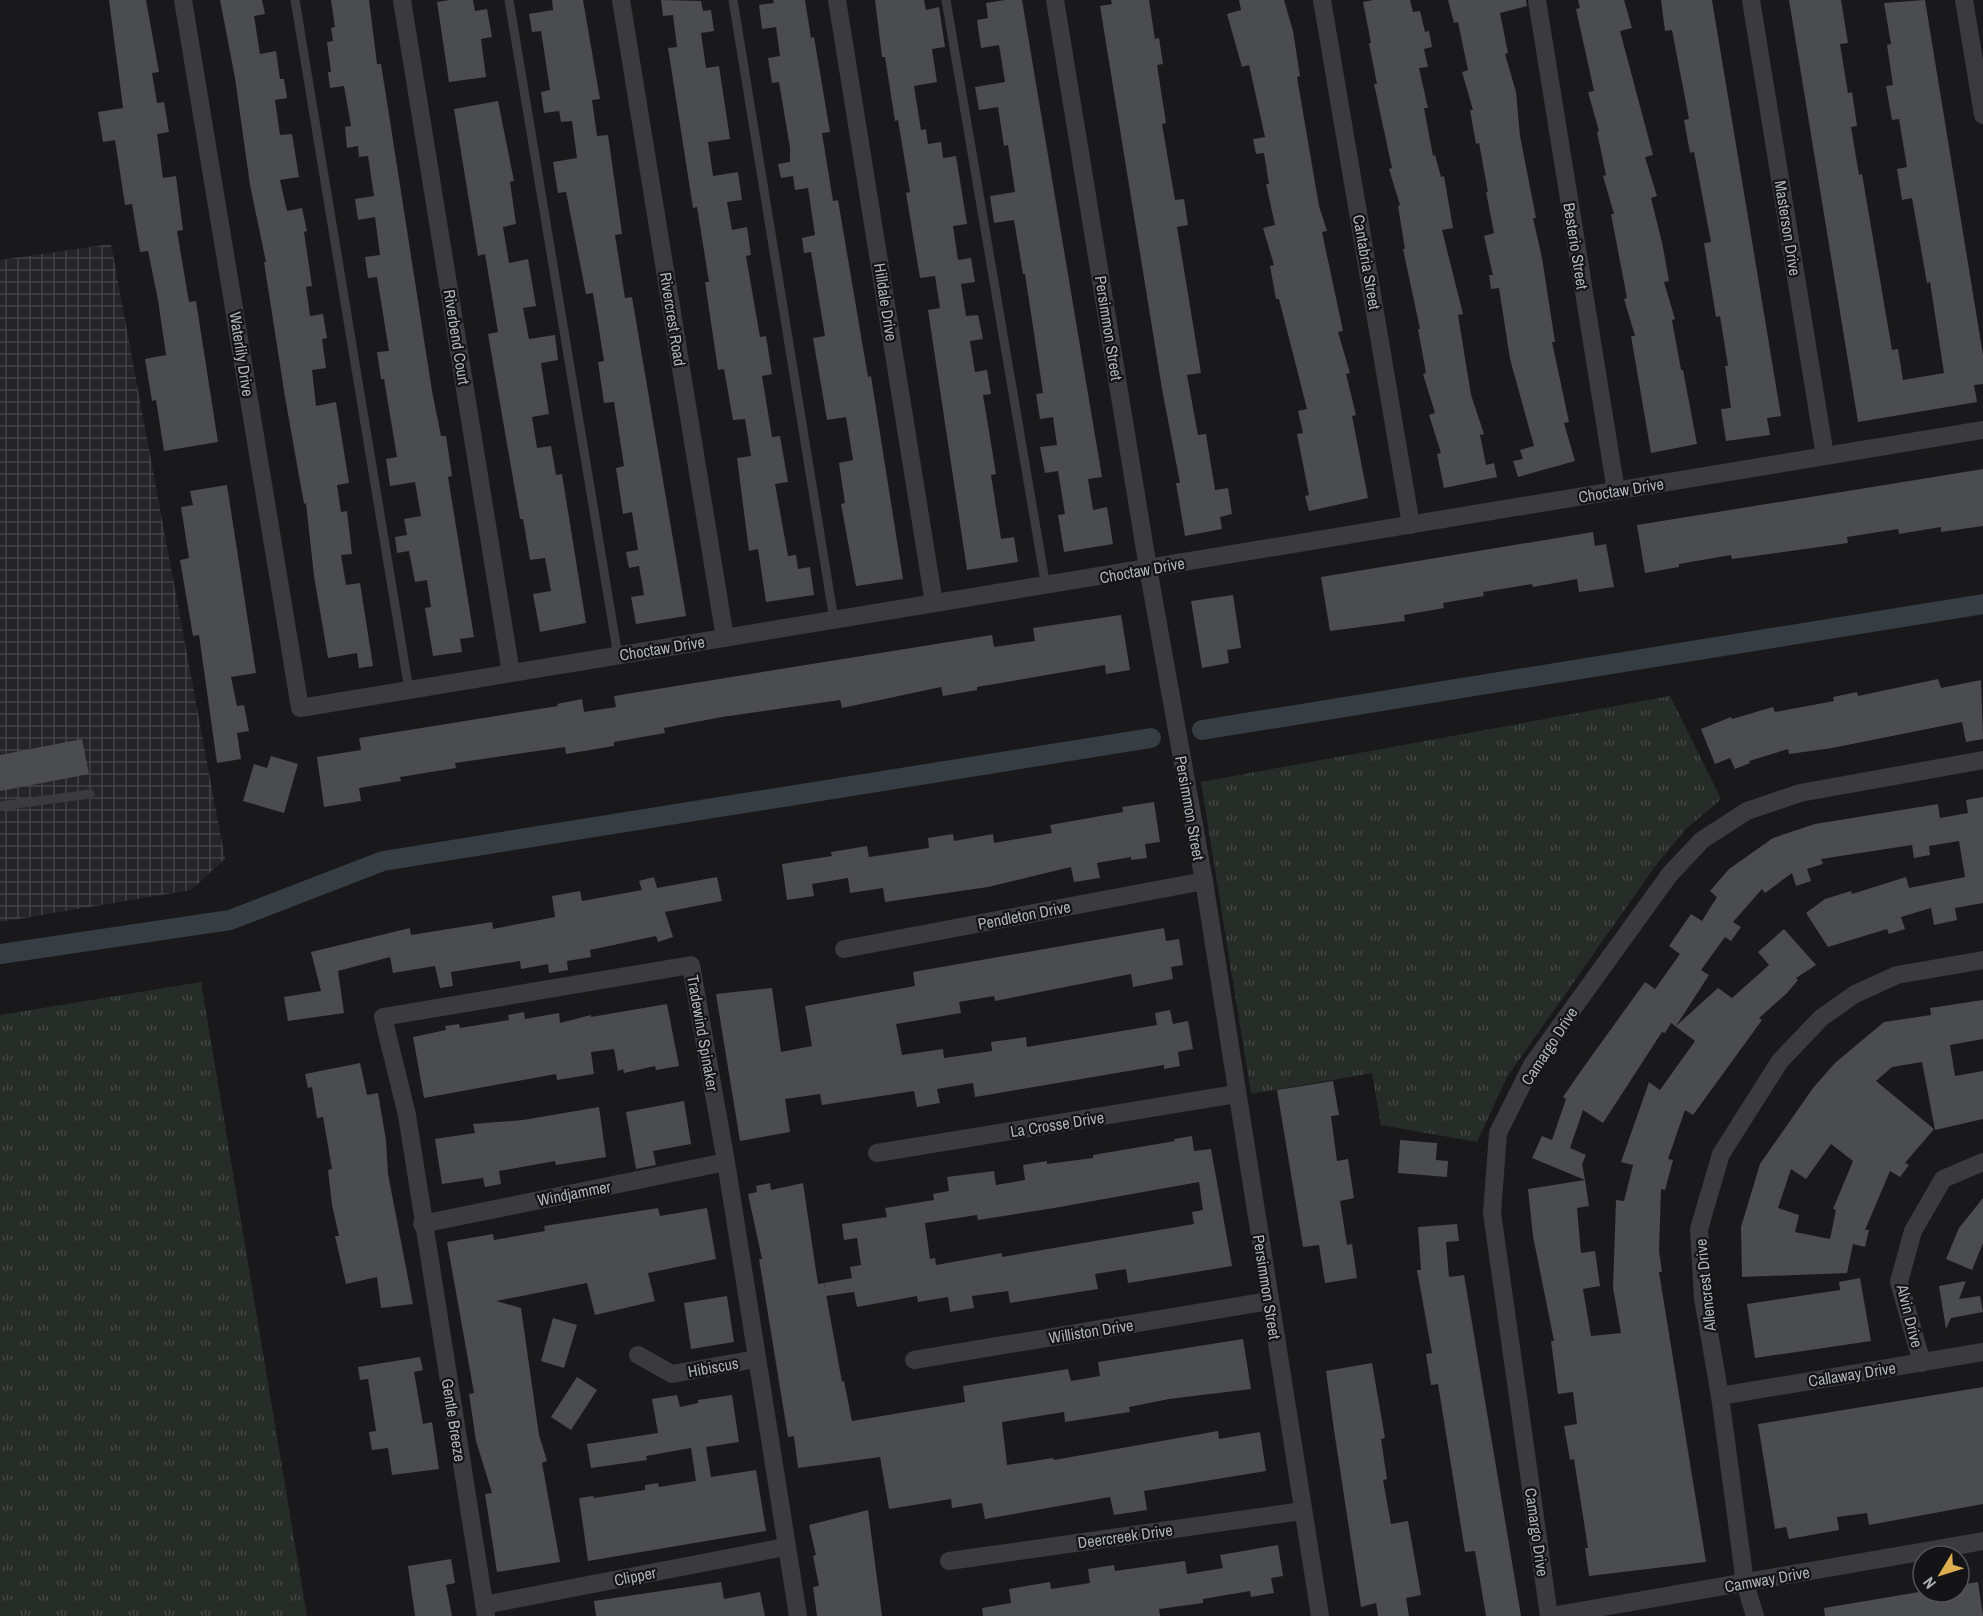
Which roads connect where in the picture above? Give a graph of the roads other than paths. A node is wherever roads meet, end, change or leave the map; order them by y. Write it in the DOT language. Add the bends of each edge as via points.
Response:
graph roads {
  1 [pos="183,0"];
  2 [pos="295,0"];
  3 [pos="402,0"];
  4 [pos="509,0"];
  5 [pos="621,0"];
  6 [pos="733,0"];
  7 [pos="837,0"];
  8 [pos="946,0"];
  9 [pos="1055,0"];
  10 [pos="1322,0"];
  11 [pos="1537,0"];
  12 [pos="1751,0"];
  13 [pos="1964,0"];
  14 [pos="1983,115"];
  15 [pos="1983,430"];
  16 [pos="1825,456"];
  17 [pos="1616,491"];
  18 [pos="1411,525"];
  19 [pos="1148,568"];
  20 [pos="1046,587"];
  21 [pos="934,603"];
  22 [pos="834,620"];
  23 [pos="725,638"];
  24 [pos="618,656"];
  25 [pos="511,673"];
  26 [pos="409,690"];
  27 [pos="300,708"];
  28 [pos="1983,760"];
  29 [pos="90,794"];
  30 [pos="0,806"];
  31 [pos="1204,881"];
  32 [pos="844,949"];
  33 [pos="1983,960"];
  34 [pos="1236,1095"];
  35 [pos="877,1153"];
  36 [pos="726,1162"];
  37 [pos="1983,1162"];
  38 [pos="422,1224"];
  39 [pos="1269,1301"];
  40 [pos="1983,1352"];
  41 [pos="638,1355"];
  42 [pos="756,1359"];
  43 [pos="914,1360"];
  44 [pos="1922,1363"];
  45 [pos="1720,1396"];
  46 [pos="1302,1511"];
  47 [pos="1983,1541"];
  48 [pos="785,1547"];
  49 [pos="948,1561"];
  50 [pos="1745,1583"];
  51 [pos="485,1610"];
  52 [pos="798,1616"];
  53 [pos="1320,1616"];
  54 [pos="1550,1616"];
  55 [pos="1755,1616"];
  1 -- 27 [label="street, Waterlily Drive"];
  2 -- 26 [label="lane"];
  3 -- 25 [label="street, Riverbend Court"];
  4 -- 24 [label="lane"];
  5 -- 23 [label="street, Rivercrest Road"];
  6 -- 22 [label="lane"];
  7 -- 21 [label="street, Hilldale Drive"];
  8 -- 20 [label="lane"];
  9 -- 19 [label="street, Persimmon Street"];
  10 -- 18 [label="street, Cantabria Street"];
  11 -- 17 [label="street, Besterio Street"];
  12 -- 16 [label="street, Masterson Drive"];
  13 -- 14 [label="street"];
  15 -- 16 [label="street, Choctaw Drive"];
  16 -- 17 [label="street, Choctaw Drive"];
  17 -- 18 [label="street, Choctaw Drive"];
  18 -- 19 [label="street, Choctaw Drive"];
  19 -- 20 [label="street, Choctaw Drive"];
  19 -- 31 [label="street, Persimmon Street"];
  20 -- 21 [label="street, Choctaw Drive"];
  21 -- 22 [label="street, Choctaw Drive"];
  22 -- 23 [label="street, Choctaw Drive"];
  23 -- 24 [label="street, Choctaw Drive"];
  24 -- 25 [label="street, Choctaw Drive"];
  25 -- 26 [label="street, Choctaw Drive"];
  26 -- 27 [label="street, Choctaw Drive"];
  28 -- 54 [label="street, Camargo Drive" via="1800,793 1747,811 1702,840 1670,874 1532,1065 1498,1133 1492,1213"];
  29 -- 30 [label="lane"];
  31 -- 32 [label="street, Pendleton Drive"];
  31 -- 34 [label="street, Persimmon Street"];
  33 -- 45 [label="street, Allencrest Drive" via="1897,975 1855,994 1821,1018 1780,1061 1721,1154 1699,1229 1703,1298"];
  34 -- 35 [label="street, La Crosse Drive"];
  34 -- 39 [label="street, Persimmon Street"];
  36 -- 38 [label="street, Windjammer"];
  36 -- 38 [label="street, Tradewind Spinaker" via="691,965 383,1017 407,1115"];
  36 -- 42 [label="street, Tradewind Spinaker"];
  37 -- 44 [label="street, Alvin Drive" via="1943,1179 1913,1231 1899,1282"];
  38 -- 51 [label="street, Gentle Breeze"];
  39 -- 43 [label="street, Williston Drive"];
  39 -- 46 [label="street, Persimmon Street"];
  40 -- 44 [label="street, Callaway Drive"];
  41 -- 42 [label="street, Hibiscus" via="672,1374"];
  42 -- 48 [label="street, Tradewind Spinaker"];
  44 -- 45 [label="street, Callaway Drive"];
  45 -- 50 [label="street, Allencrest Drive"];
  46 -- 49 [label="street, Deercreek Drive"];
  46 -- 53 [label="street, Persimmon Street"];
  47 -- 50 [label="street, Camway Drive"];
  48 -- 51 [label="street, Clipper"];
  48 -- 52 [label="street, Tradewind Spinaker"];
  50 -- 54 [label="street, Camway Drive"];
  50 -- 55 [label="street, Allencrest Drive"];
}
